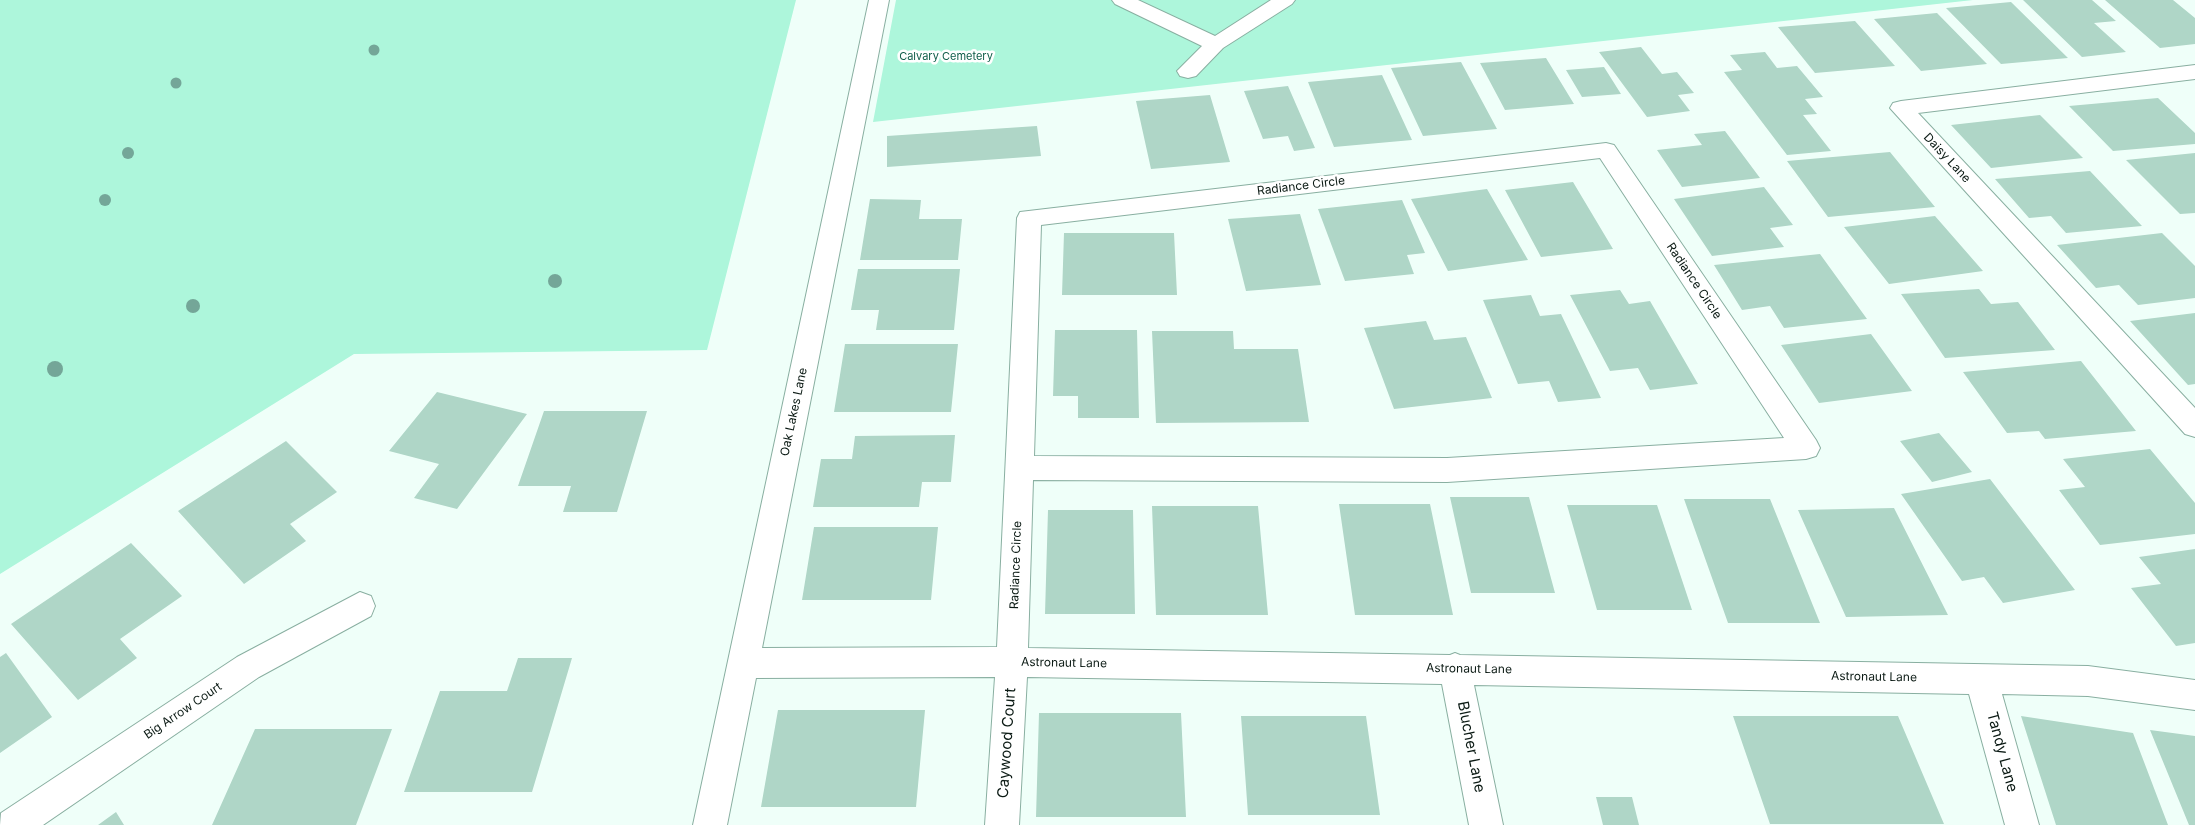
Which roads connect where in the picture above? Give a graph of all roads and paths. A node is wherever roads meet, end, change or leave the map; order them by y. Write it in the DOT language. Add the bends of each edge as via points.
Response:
graph roads {
  1 [pos="879,0"];
  2 [pos="1122,0"];
  3 [pos="1285,0"];
  4 [pos="1216,44"];
  5 [pos="1188,71"];
  6 [pos="2192,76"];
  7 [pos="2195,426"];
  8 [pos="1019,468"];
  9 [pos="360,606"];
  10 [pos="1012,662"];
  11 [pos="743,663"];
  12 [pos="1455,668"];
  13 [pos="1981,679"];
  14 [pos="2195,695"];
  15 [pos="13,825"];
  16 [pos="710,825"];
  17 [pos="1002,825"];
  18 [pos="1486,825"];
  19 [pos="2022,825"];
  1 -- 11 [label="street, Oak Lakes Lane"];
  2 -- 4 [label="street"];
  3 -- 4 [label="street"];
  4 -- 5 [label="street"];
  6 -- 7 [label="street, Daisy Lane" via="1901,108"];
  8 -- 8 [label="street, Radiance Circle" via="1029,218 1606,150 1806,448 1447,470"];
  8 -- 10 [label="street, Radiance Circle"];
  9 -- 15 [label="street, Big Arrow Court" via="248,667"];
  10 -- 11 [label="street, Astronaut Lane"];
  10 -- 12 [label="street, Astronaut Lane"];
  10 -- 17 [label="street, Caywood Court"];
  11 -- 16 [label="street, Oak Lakes Lane"];
  12 -- 13 [label="street, Astronaut Lane"];
  12 -- 18 [label="street, Blucher Lane"];
  13 -- 14 [label="street, Astronaut Lane" via="2088,681"];
  13 -- 19 [label="street, Tandy Lane"];
}
